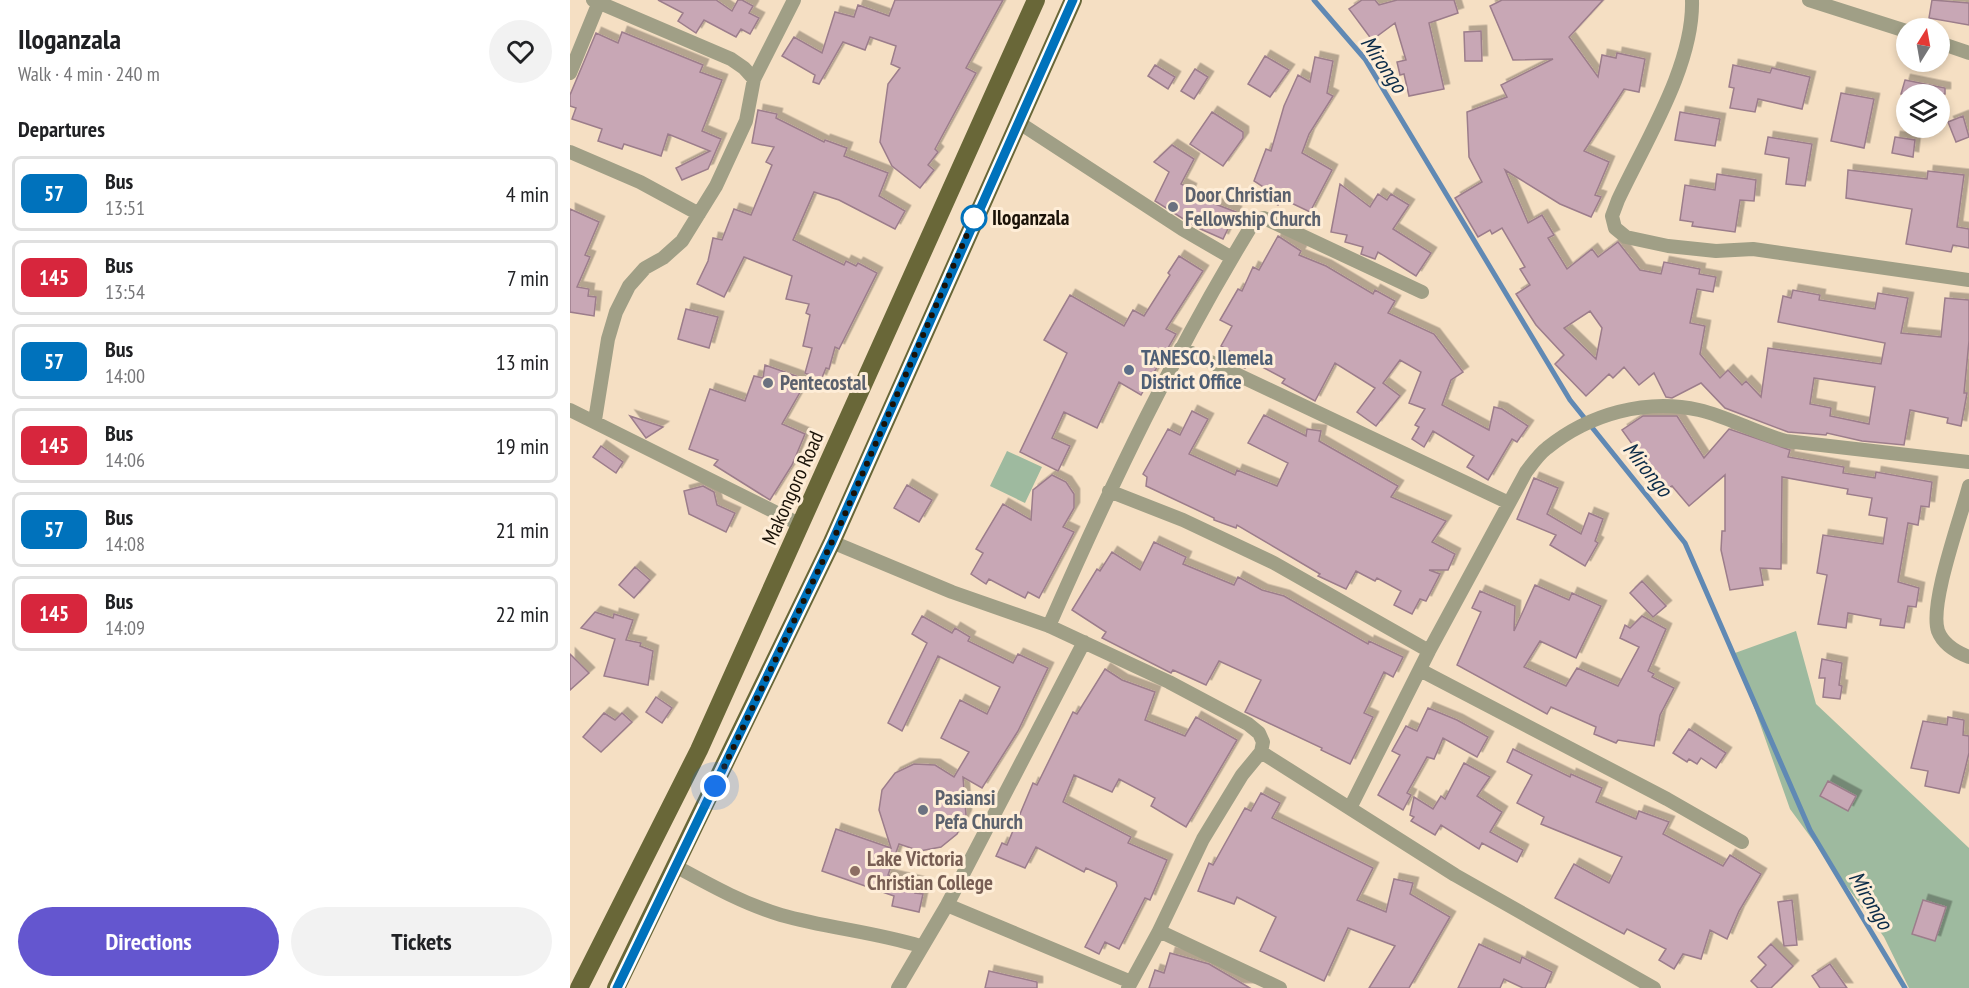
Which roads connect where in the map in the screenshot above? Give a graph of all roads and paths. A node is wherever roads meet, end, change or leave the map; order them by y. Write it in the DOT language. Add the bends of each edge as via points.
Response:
graph roads {
  1 [pos="794,0"];
  2 [pos="1036,0"];
  3 [pos="1073,0"];
  4 [pos="1692,0"];
  5 [pos="1809,0"];
  6 [pos="596,1"];
  7 [pos="1896,29"];
  8 [pos="1950,46"];
  9 [pos="1969,53"];
  10 [pos="570,74"];
  11 [pos="754,80"];
  12 [pos="1018,122"];
  13 [pos="570,152"];
  14 [pos="699,214"];
  15 [pos="1232,258"];
  16 [pos="1969,280"];
  17 [pos="1422,292"];
  18 [pos="1181,348"];
  19 [pos="570,410"];
  20 [pos="594,420"];
  21 [pos="1969,462"];
  22 [pos="1969,486"];
  23 [pos="1108,491"];
  24 [pos="1509,503"];
  25 [pos="801,525"];
  26 [pos="832,542"];
  27 [pos="1049,626"];
  28 [pos="1084,642"];
  29 [pos="1429,651"];
  30 [pos="1969,657"];
  31 [pos="1420,670"];
  32 [pos="1261,752"];
  33 [pos="1350,808"];
  34 [pos="1742,842"];
  35 [pos="676,867"];
  36 [pos="947,905"];
  37 [pos="1159,931"];
  38 [pos="920,946"];
  39 [pos="1130,985"];
  40 [pos="579,988"];
  41 [pos="616,988"];
  42 [pos="898,988"];
  43 [pos="1280,988"];
  44 [pos="1654,988"];
  1 -- 11 [label="street"];
  2 -- 25 [label="main road, Makongoro Road"];
  3 -- 12 [label="main road"];
  4 -- 16 [label="street" via="1681,61 1618,200 1612,216 1615,228 1626,237 1668,246 1716,251 1753,249"];
  5 -- 7 [label="street"];
  6 -- 10 [label="street"];
  6 -- 11 [label="street" via="730,59"];
  8 -- 9 [label="street"];
  11 -- 14 [label="street" via="746,121"];
  12 -- 15 [label="street"];
  12 -- 26 [label="main road"];
  13 -- 14 [label="street" via="640,182"];
  14 -- 20 [label="street" via="682,241 645,268 629,286 608,339"];
  15 -- 17 [label="street" via="1255,220 1264,218"];
  15 -- 18 [label="street"];
  18 -- 23 [label="street"];
  18 -- 24 [label="street"];
  19 -- 20 [label="street"];
  20 -- 25 [label="street"];
  21 -- 24 [label="street" via="1786,441 1701,410 1649,406 1600,417 1545,449 1526,472"];
  22 -- 30 [label="street" via="1936,620 1945,643"];
  23 -- 27 [label="street"];
  23 -- 29 [label="street" via="1183,520 1274,563"];
  24 -- 29 [label="street"];
  25 -- 40 [label="main road, Makongoro Road" via="699,750"];
  26 -- 27 [label="street" via="952,592"];
  26 -- 35 [label="main road"];
  27 -- 28 [label="street"];
  28 -- 32 [label="street" via="1248,724 1259,733 1263,742"];
  28 -- 36 [label="street"];
  29 -- 31 [label="street"];
  31 -- 33 [label="street"];
  31 -- 34 [label="street"];
  32 -- 33 [label="street"];
  32 -- 37 [label="street" via="1219,810"];
  33 -- 44 [label="street" via="1455,875"];
  35 -- 38 [label="street" via="725,893 781,915 882,934"];
  35 -- 41 [label="main road"];
  36 -- 38 [label="street"];
  36 -- 39 [label="street"];
  37 -- 39 [label="street"];
  37 -- 43 [label="street"];
  38 -- 42 [label="street"];
}
